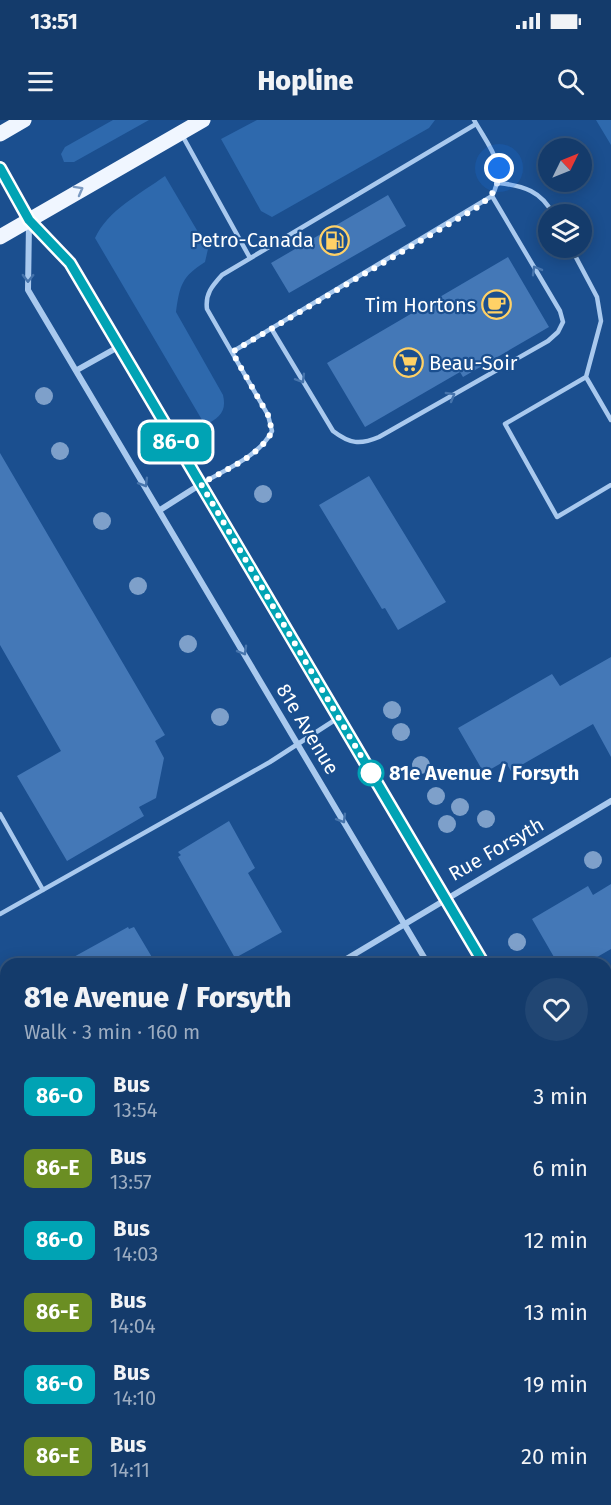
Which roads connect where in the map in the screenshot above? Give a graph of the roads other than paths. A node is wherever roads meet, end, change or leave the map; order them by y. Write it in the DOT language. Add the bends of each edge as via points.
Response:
graph roads {
  1 [pos="24,120"];
  2 [pos="203,120"];
  3 [pos="475,122"];
  4 [pos="180,133"];
  5 [pos="0,134"];
  6 [pos="0,168"];
  7 [pos="499,183"];
  8 [pos="492,196"];
  9 [pos="545,204"];
  10 [pos="29,220"];
  11 [pos="0,237"];
  12 [pos="250,258"];
  13 [pos="576,258"];
  14 [pos="271,328"];
  15 [pos="120,346"];
  16 [pos="232,352"];
  17 [pos="77,370"];
  18 [pos="586,377"];
  19 [pos="611,420"];
  20 [pos="201,484"];
  21 [pos="611,485"];
  22 [pos="160,510"];
  23 [pos="338,718"];
  24 [pos="297,743"];
  25 [pos="611,801"];
  26 [pos="0,814"];
  27 [pos="44,890"];
  28 [pos="445,899"];
  29 [pos="0,914"];
  30 [pos="405,925"];
  31 [pos="348,958"];
  32 [pos="424,958"];
  33 [pos="480,958"];
  1 -- 5 [label="main road"];
  2 -- 4 [label="main road"];
  3 -- 7 [label="lane" via="495,155"];
  3 -- 12 [label="lane"];
  10 -- 4 [label="main road, one-way"];
  4 -- 12 [label="lane"];
  6 -- 10 [label="street, 81e Avenue"];
  7 -- 8 [label="lane"];
  7 -- 9 [label="lane" via="536,192"];
  8 -- 14 [label="lane"];
  14 -- 8 [label="lane, one-way" via="333,431 346,441 362,444 548,341 563,322 560,310"];
  10 -- 11 [label="main road"];
  10 -- 15 [label="street, 81e Avenue" via="70,263"];
  10 -- 17 [label="street, 81e Avenue, one-way" via="28,290"];
  12 -- 16 [label="lane" via="222,275 206,300 207,309"];
  13 -- 18 [label="lane" via="597,297 601,321"];
  14 -- 16 [label="lane"];
  15 -- 17 [label="street"];
  15 -- 20 [label="street, 81e Avenue"];
  16 -- 20 [label="lane" via="268,415 272,431 267,442 255,451"];
  17 -- 22 [label="street, 81e Avenue, one-way"];
  18 -- 19 [label="lane"];
  18 -- 21 [label="lane" via="505,424 557,517"];
  20 -- 22 [label="street"];
  20 -- 23 [label="street, 81e Avenue"];
  22 -- 24 [label="street, 81e Avenue, one-way"];
  23 -- 24 [label="lane"];
  23 -- 28 [label="street, 81e Avenue"];
  24 -- 27 [label="lane"];
  24 -- 30 [label="street, 81e Avenue, one-way"];
  25 -- 28 [label="street, Rue Forsyth"];
  26 -- 27 [label="lane"];
  27 -- 29 [label="lane"];
  28 -- 30 [label="street, Rue Forsyth"];
  28 -- 33 [label="street, 81e Avenue"];
  30 -- 31 [label="street, Rue Forsyth"];
  30 -- 32 [label="street, 81e Avenue"];
}
